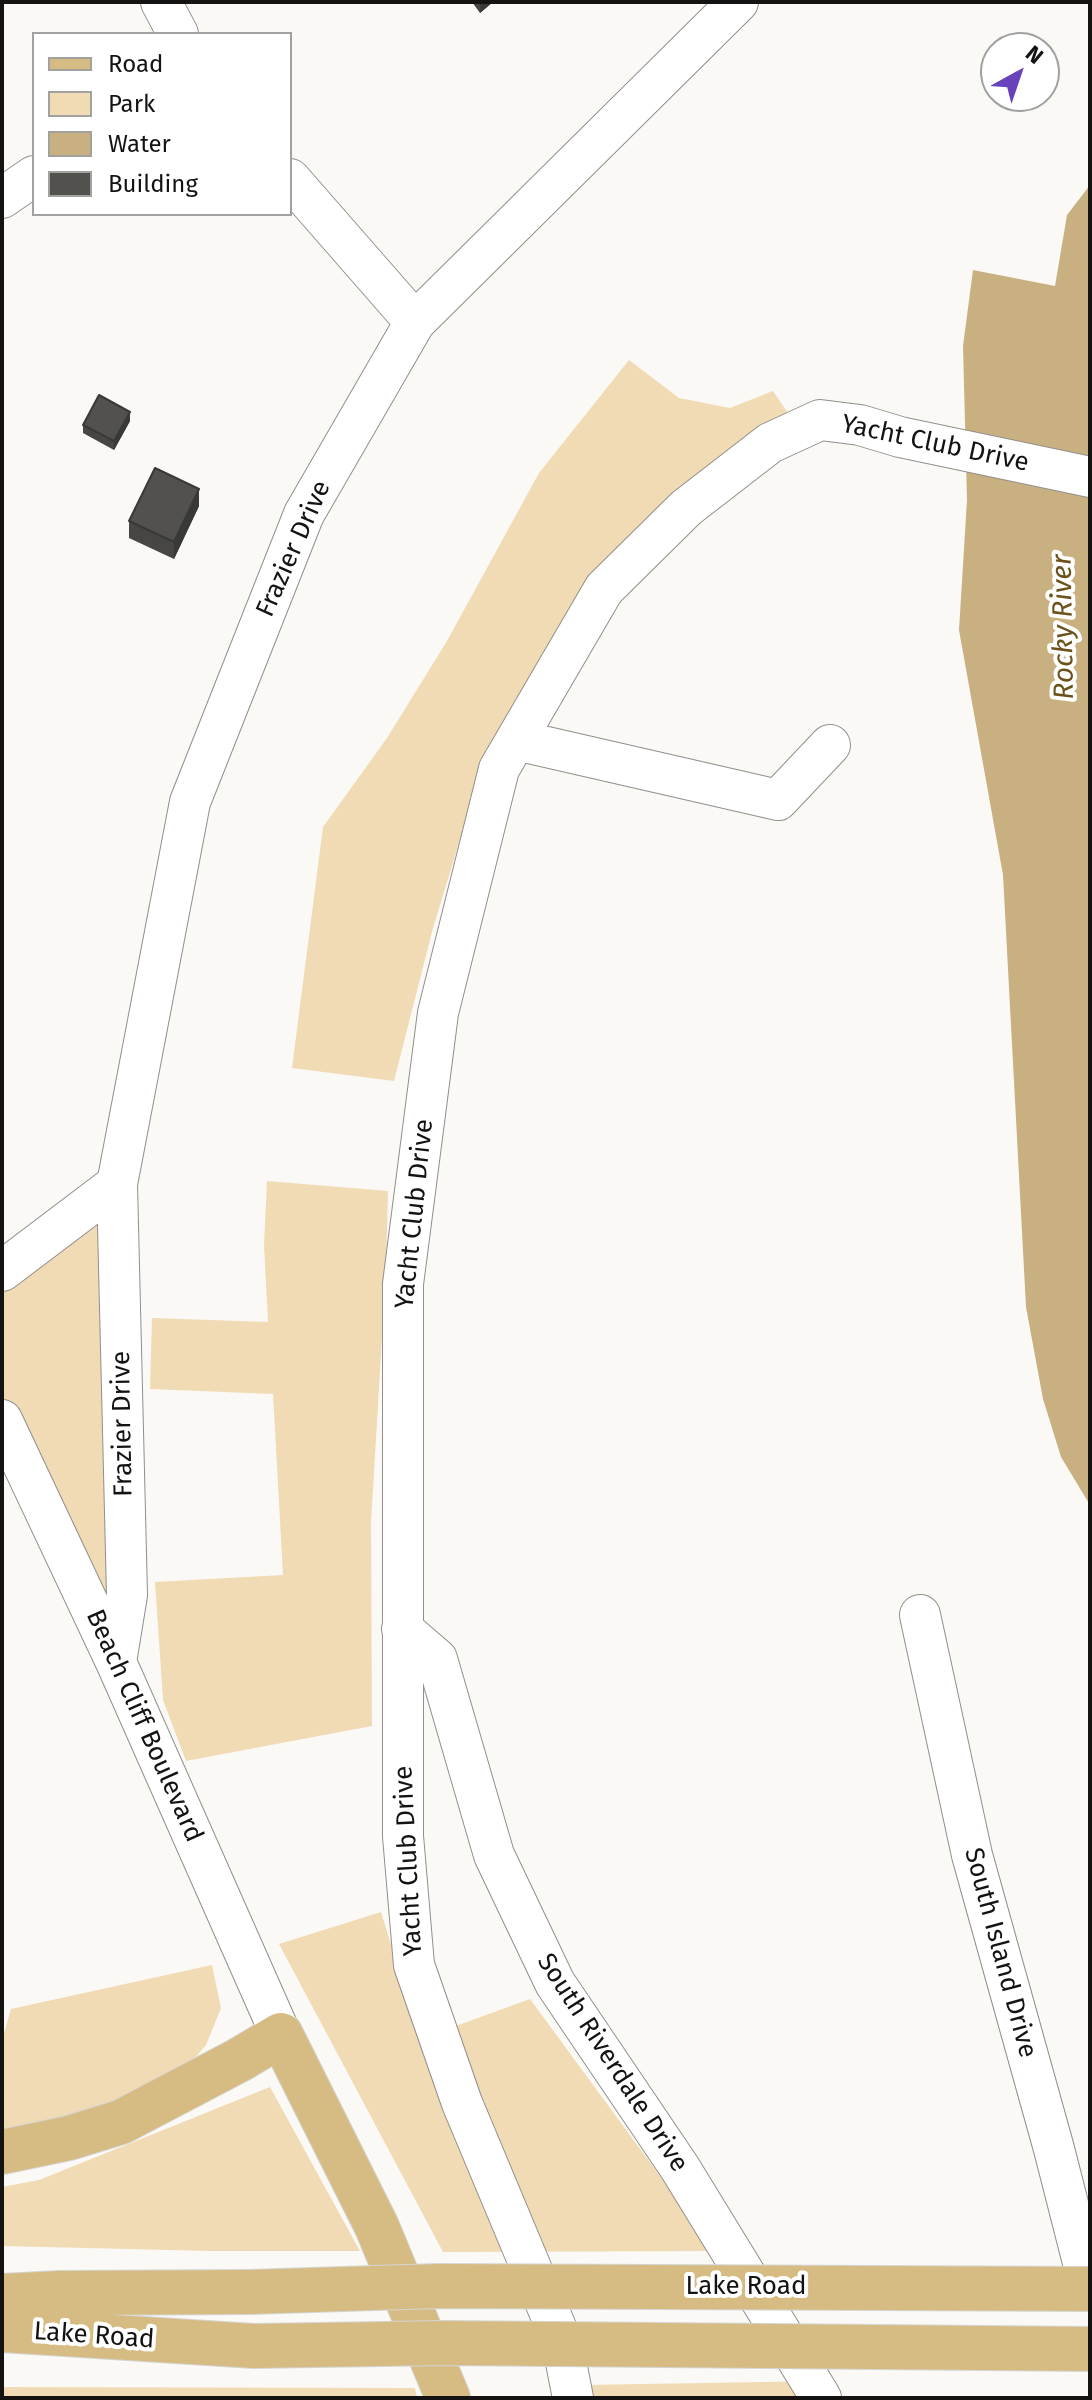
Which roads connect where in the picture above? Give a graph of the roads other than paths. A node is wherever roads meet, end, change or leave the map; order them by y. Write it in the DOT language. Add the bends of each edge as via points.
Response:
graph roads {
  1 [pos="161,2"];
  2 [pos="738,2"];
  3 [pos="177,32"];
  4 [pos="32,177"];
  5 [pos="292,181"];
  6 [pos="2,198"];
  7 [pos="415,322"];
  8 [pos="1090,477"];
  9 [pos="516,740"];
  10 [pos="830,745"];
  11 [pos="117,1184"];
  12 [pos="2,1271"];
  13 [pos="2,1420"];
  14 [pos="920,1615"];
  15 [pos="402,1629"];
  16 [pos="116,1662"];
  17 [pos="281,2035"];
  18 [pos="2,2152"];
  19 [pos="2,2280"];
  20 [pos="1090,2289"];
  21 [pos="60,2293"];
  22 [pos="2,2296"];
  23 [pos="2,2330"];
  24 [pos="1090,2349"];
  25 [pos="448,2398"];
  26 [pos="573,2398"];
  27 [pos="821,2398"];
  1 -- 3 [label="street"];
  2 -- 7 [label="street, Frazier Drive"];
  4 -- 6 [label="street"];
  5 -- 7 [label="street"];
  7 -- 11 [label="street, Frazier Drive" via="304,514 190,802"];
  8 -- 9 [label="street, Yacht Club Drive" via="820,420 770,443 686,508 604,589"];
  9 -- 10 [label="street" via="778,800"];
  9 -- 15 [label="street, Yacht Club Drive" via="499,769 436,1028 403,1284"];
  11 -- 12 [label="street"];
  11 -- 16 [label="street, Frazier Drive" via="127,1595"];
  13 -- 16 [label="street, Beach Cliff Boulevard"];
  14 -- 20 [label="street, South Island Drive" via="972,1855"];
  15 -- 26 [label="street, Yacht Club Drive" via="403,1836 414,1965 462,2103 562,2342"];
  15 -- 27 [label="street, South Riverdale Drive" via="437,1659 494,1855 555,1983 680,2168"];
  16 -- 17 [label="street, Beach Cliff Boulevard"];
  17 -- 18 [label="main road" via="121,2122"];
  17 -- 25 [label="main road" via="377,2227"];
  19 -- 21 [label="main road"];
  20 -- 21 [label="main road, Lake Road, bridge" via="438,2286"];
  21 -- 22 [label="main road, Lake Road"];
  23 -- 24 [label="main road, Lake Road, bridge" via="254,2346"];
}
